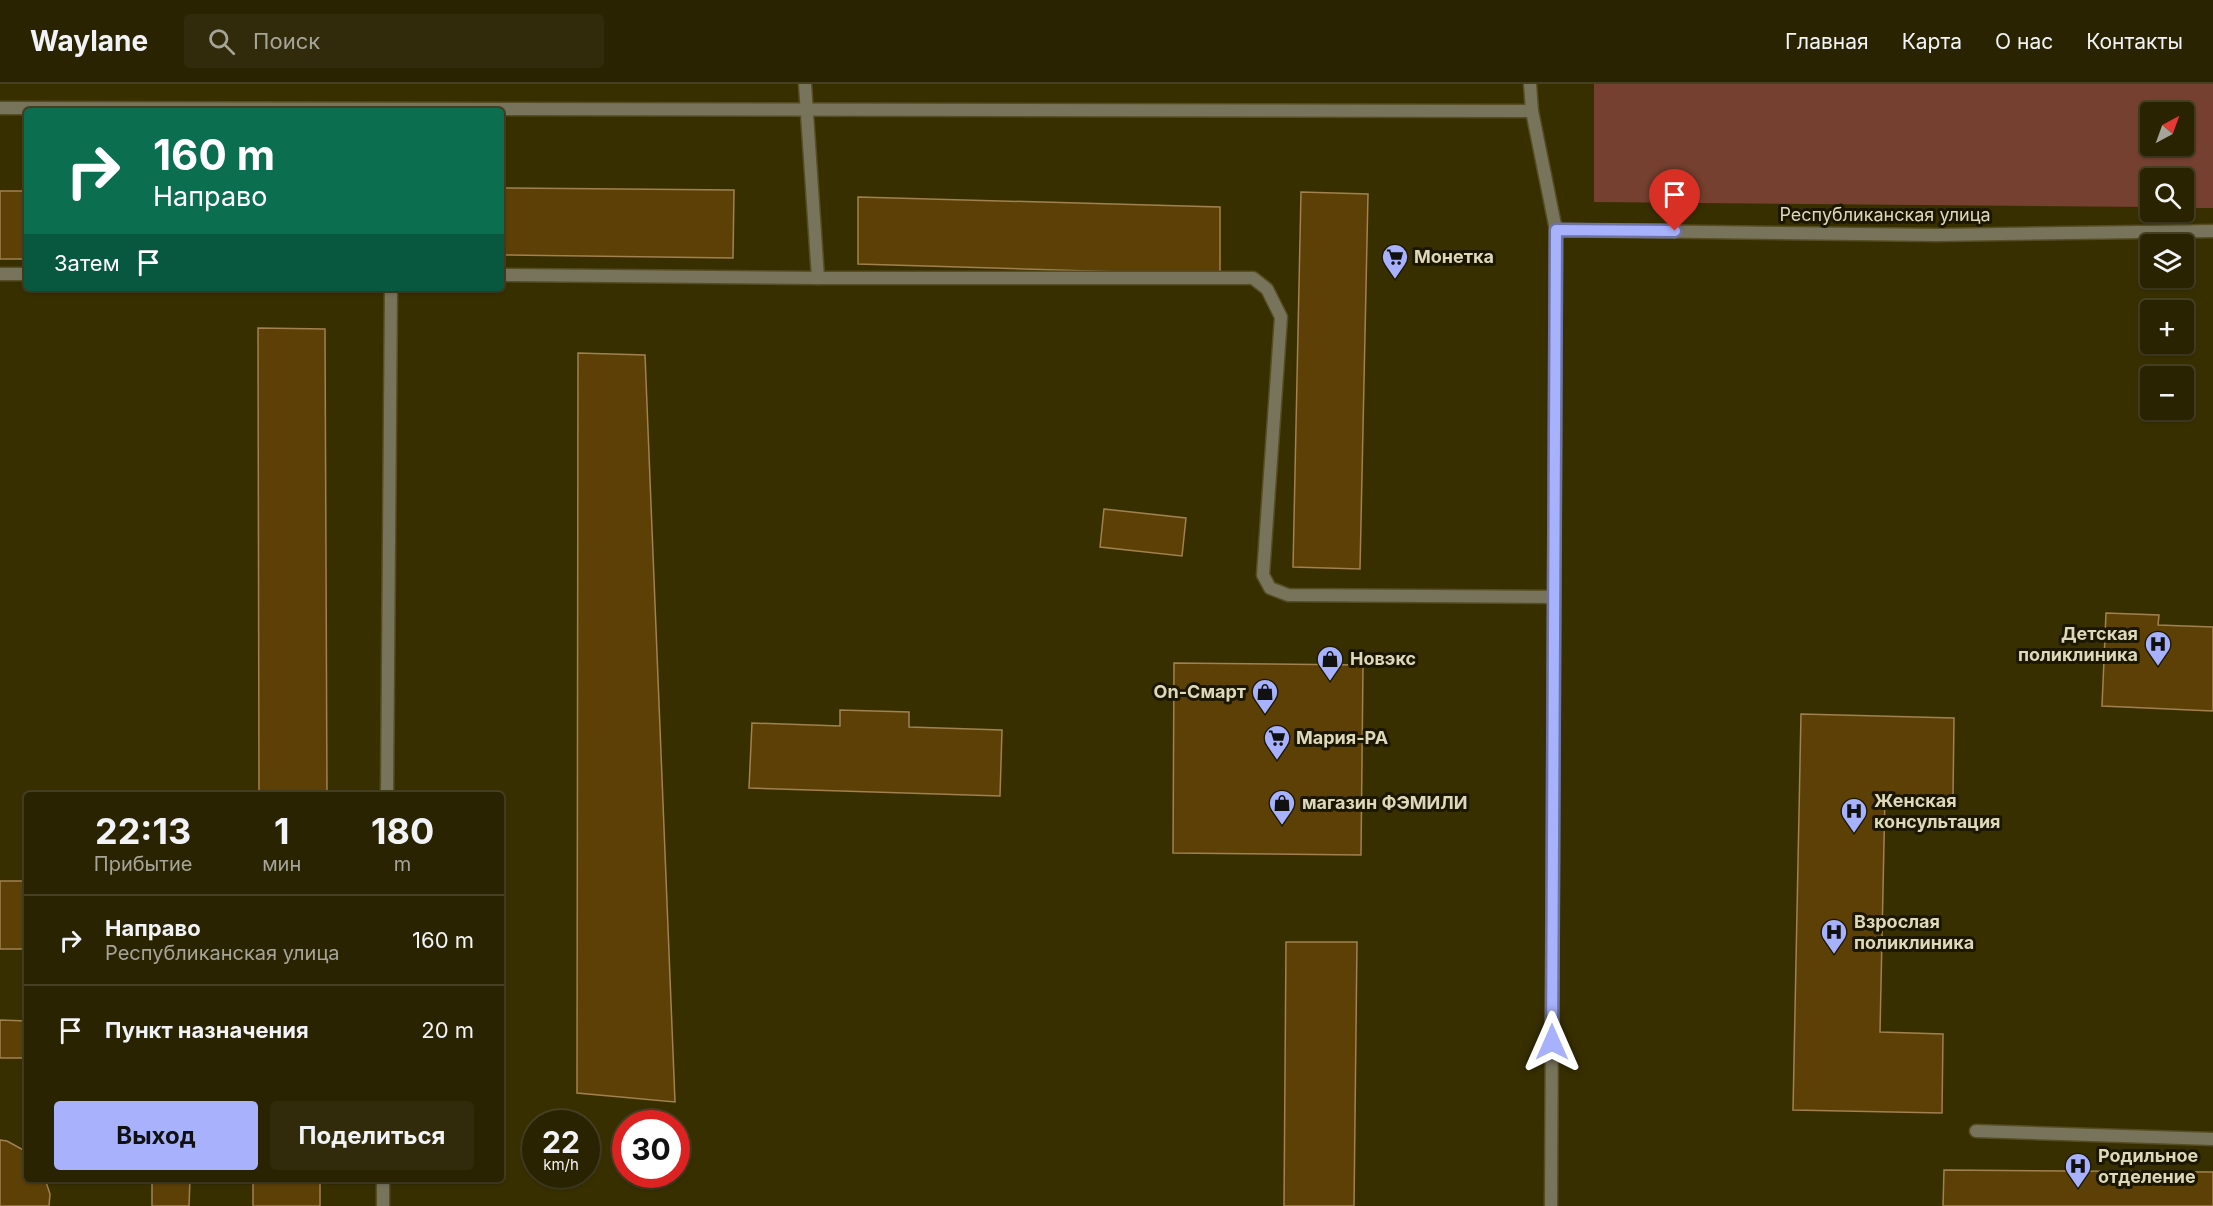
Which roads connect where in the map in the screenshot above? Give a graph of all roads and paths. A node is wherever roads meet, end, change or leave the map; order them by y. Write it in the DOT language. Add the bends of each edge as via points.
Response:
graph roads {
  1 [pos="806,84"];
  2 [pos="1530,84"];
  3 [pos="0,108"];
  4 [pos="24,108"];
  5 [pos="504,109"];
  6 [pos="808,110"];
  7 [pos="1532,111"];
  8 [pos="1556,230"];
  9 [pos="2213,231"];
  10 [pos="0,274"];
  11 [pos="24,274"];
  12 [pos="504,275"];
  13 [pos="818,278"];
  14 [pos="392,291"];
  15 [pos="1554,597"];
  16 [pos="387,792"];
  17 [pos="1976,1131"];
  18 [pos="2213,1139"];
  19 [pos="383,1182"];
  20 [pos="382,1206"];
  21 [pos="1551,1206"];
  1 -- 6 [label="street"];
  2 -- 7 [label="street"];
  3 -- 4 [label="street"];
  5 -- 6 [label="street"];
  6 -- 7 [label="street"];
  6 -- 13 [label="street"];
  7 -- 8 [label="street"];
  8 -- 9 [label="street, Республиканская улица" via="1937,235"];
  8 -- 15 [label="street"];
  10 -- 11 [label="street"];
  12 -- 13 [label="street"];
  13 -- 15 [label="street" via="1253,278 1267,289 1281,318 1263,575 1270,588 1288,595"];
  14 -- 16 [label="street"];
  15 -- 21 [label="street"];
  17 -- 18 [label="street"];
  19 -- 20 [label="street"];
}
